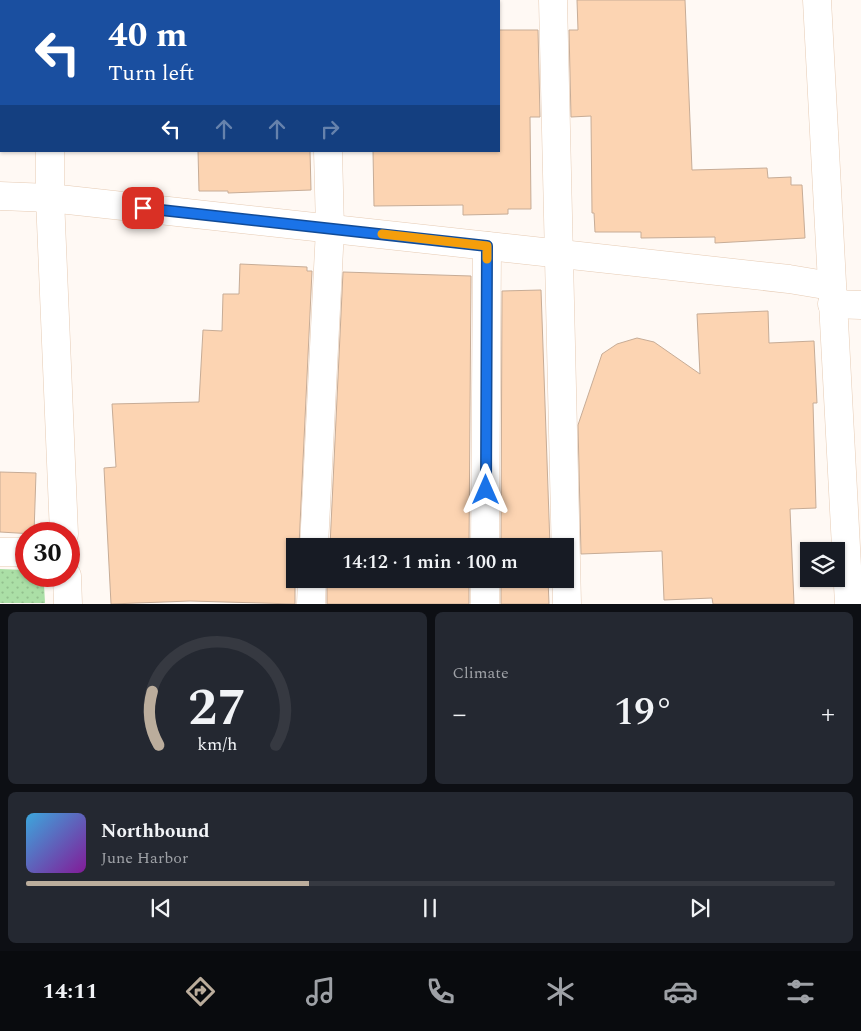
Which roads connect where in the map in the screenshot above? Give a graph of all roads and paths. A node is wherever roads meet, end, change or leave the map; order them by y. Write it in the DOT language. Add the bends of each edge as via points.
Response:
graph roads {
  1 [pos="553,0"];
  2 [pos="817,0"];
  3 [pos="50,152"];
  4 [pos="328,152"];
  5 [pos="0,196"];
  6 [pos="50,198"];
  7 [pos="330,229"];
  8 [pos="487,246"];
  9 [pos="559,254"];
  10 [pos="831,295"];
  11 [pos="861,305"];
  12 [pos="64,522"];
  13 [pos="314,538"];
  14 [pos="485,538"];
  15 [pos="0,552"];
  16 [pos="15,552"];
  17 [pos="67,587"];
  18 [pos="312,588"];
  19 [pos="485,588"];
  20 [pos="68,604"];
  21 [pos="311,604"];
  22 [pos="485,604"];
  23 [pos="568,604"];
  24 [pos="848,604"];
  1 -- 9 [label="street"];
  2 -- 10 [label="street"];
  3 -- 6 [label="street"];
  4 -- 7 [label="street"];
  5 -- 6 [label="street"];
  6 -- 7 [label="street"];
  6 -- 12 [label="street"];
  7 -- 8 [label="street"];
  7 -- 13 [label="street"];
  8 -- 9 [label="street"];
  8 -- 14 [label="street"];
  9 -- 10 [label="street" via="789,279"];
  9 -- 23 [label="street"];
  10 -- 11 [label="street"];
  10 -- 24 [label="street"];
  15 -- 16 [label="street"];
  17 -- 20 [label="street"];
  18 -- 21 [label="street"];
  19 -- 22 [label="street"];
}
